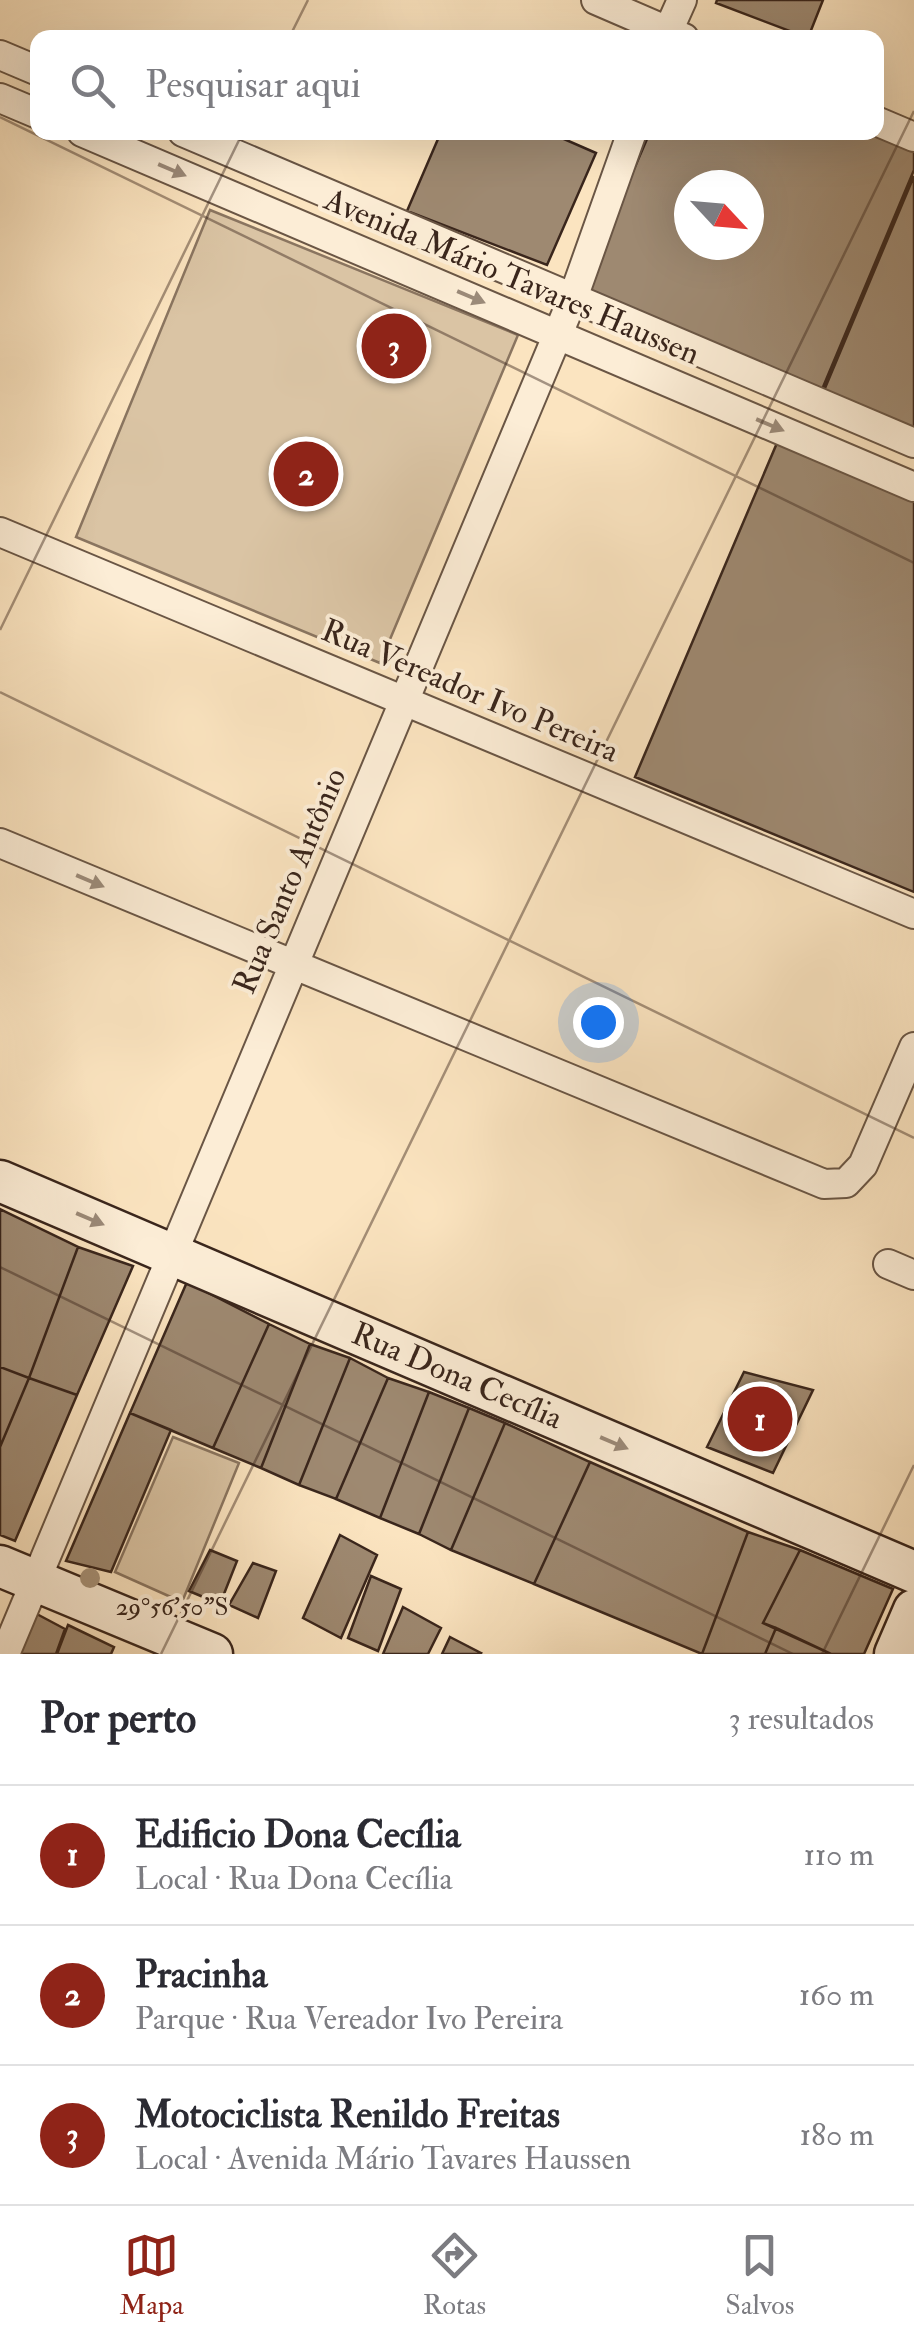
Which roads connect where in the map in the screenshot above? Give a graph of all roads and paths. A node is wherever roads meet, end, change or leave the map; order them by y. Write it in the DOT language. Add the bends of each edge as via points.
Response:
graph roads {
  1 [pos="596,0"];
  2 [pos="682,0"];
  3 [pos="662,30"];
  4 [pos="674,30"];
  5 [pos="0,55"];
  6 [pos="30,68"];
  7 [pos="0,98"];
  8 [pos="30,111"];
  9 [pos="884,125"];
  10 [pos="914,138"];
  11 [pos="101,140"];
  12 [pos="202,140"];
  13 [pos="629,140"];
  14 [pos="572,298"];
  15 [pos="558,334"];
  16 [pos="914,443"];
  17 [pos="914,487"];
  18 [pos="0,532"];
  19 [pos="404,701"];
  20 [pos="0,843"];
  21 [pos="914,914"];
  22 [pos="293,966"];
  23 [pos="913,1051"];
  24 [pos="0,1182"];
  25 [pos="172,1254"];
  26 [pos="914,1572"];
  27 [pos="18,1573"];
  28 [pos="914,1610"];
  29 [pos="5,1654"];
  30 [pos="212,1654"];
  31 [pos="895,1654"];
  1 -- 3 [label="street"];
  2 -- 4 [label="street"];
  5 -- 6 [label="street"];
  7 -- 8 [label="street"];
  9 -- 10 [label="street"];
  11 -- 15 [label="street, Avenida Mário Tavares Haussen, one-way"];
  12 -- 14 [label="street, Avenida Mário Tavares Haussen"];
  13 -- 14 [label="street, Rua Santo Antônio"];
  14 -- 15 [label="street, Rua Santo Antônio"];
  14 -- 16 [label="street, Avenida Mário Tavares Haussen"];
  15 -- 17 [label="street, Avenida Mário Tavares Haussen, one-way"];
  15 -- 19 [label="street, Rua Santo Antônio"];
  18 -- 19 [label="street, Rua Vereador Ivo Pereira"];
  19 -- 21 [label="street, Rua Vereador Ivo Pereira"];
  19 -- 22 [label="street, Rua Santo Antônio"];
  20 -- 22 [label="street, one-way"];
  22 -- 23 [label="street" via="824,1184 846,1184 862,1164"];
  22 -- 25 [label="street, Rua Santo Antônio"];
  24 -- 25 [label="street, Rua Dona Cecília, one-way"];
  25 -- 26 [label="street, Rua Dona Cecília, one-way"];
  25 -- 27 [label="street, Rua Santo Antônio"];
  27 -- 29 [label="street, Rua Santo Antônio"];
  27 -- 30 [label="street"];
  28 -- 31 [label="street"];
}
